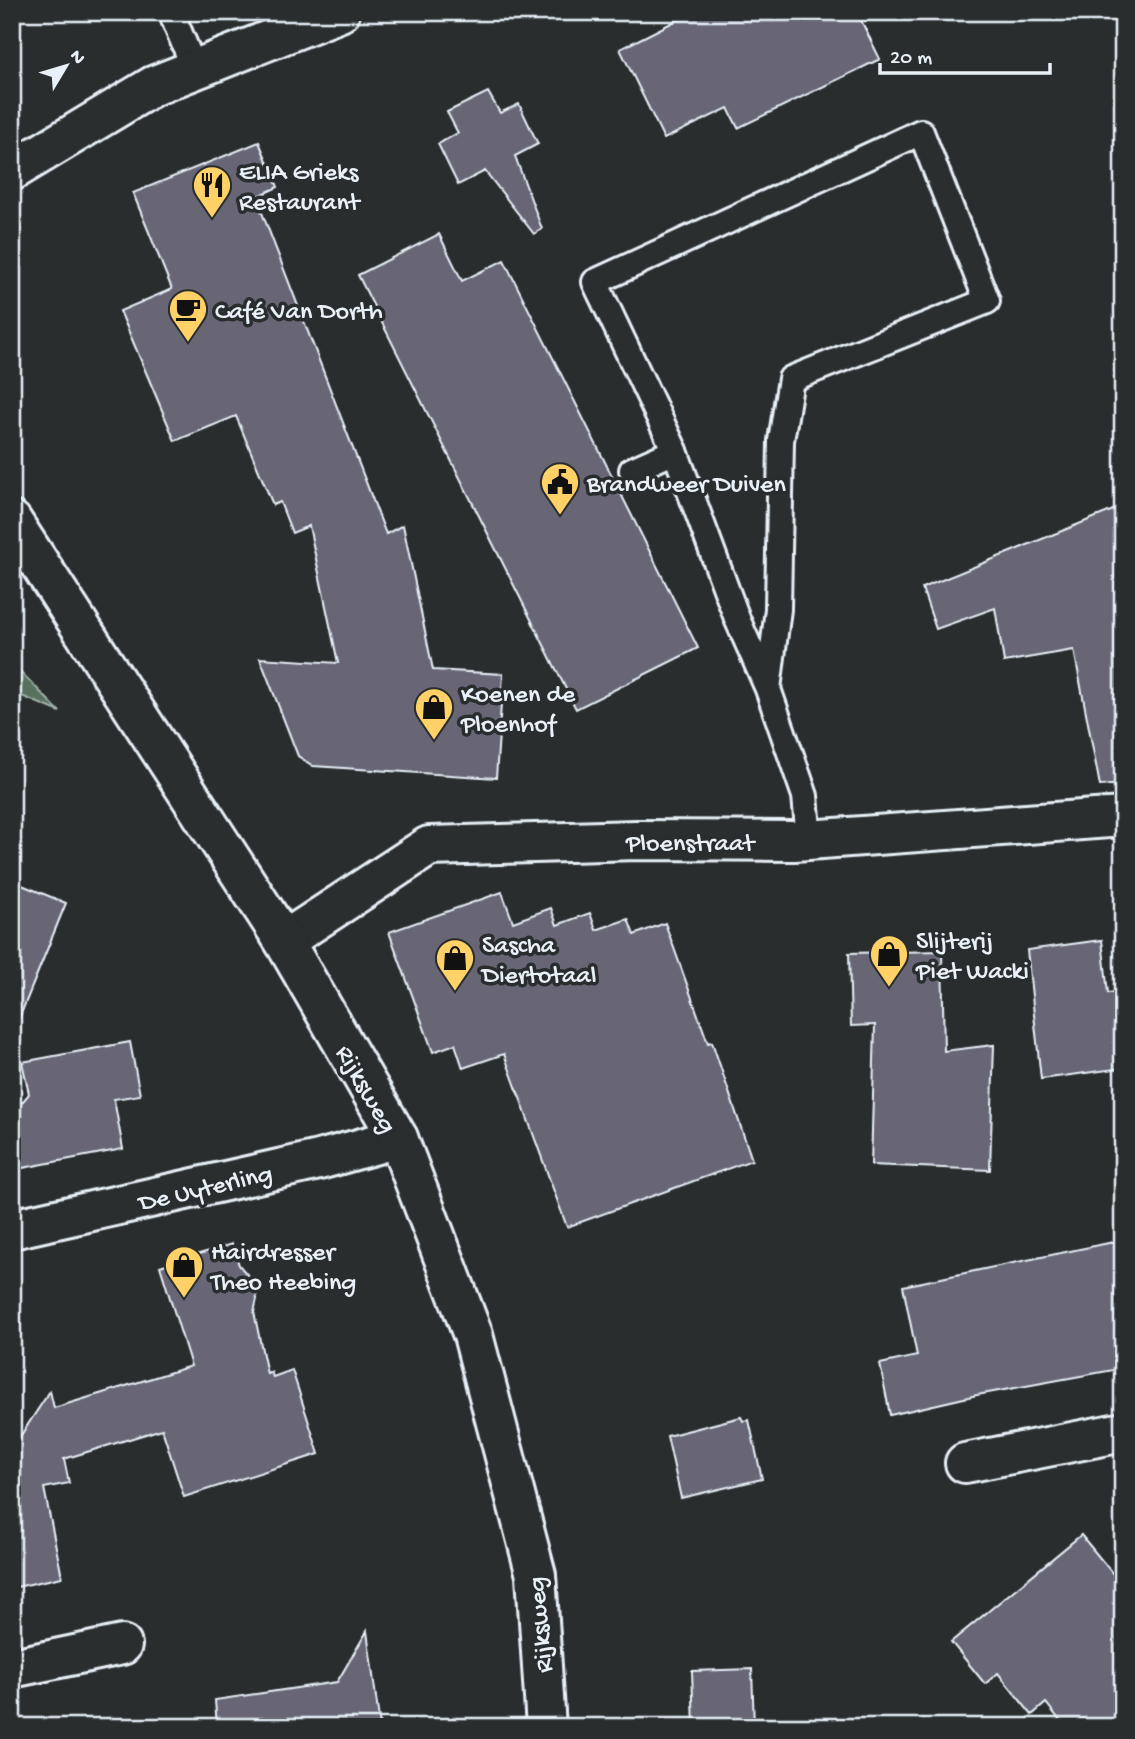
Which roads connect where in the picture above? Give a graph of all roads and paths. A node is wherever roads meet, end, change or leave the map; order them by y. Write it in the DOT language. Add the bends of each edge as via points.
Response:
graph roads {
  1 [pos="171,12"];
  2 [pos="341,12"];
  3 [pos="195,70"];
  4 [pos="12,171"];
  5 [pos="675,451"];
  6 [pos="632,470"];
  7 [pos="12,522"];
  8 [pos="768,689"];
  9 [pos="1123,817"];
  10 [pos="809,840"];
  11 [pos="284,941"];
  12 [pos="398,1138"];
  13 [pos="12,1229"];
  14 [pos="1123,1432"];
  15 [pos="965,1463"];
  16 [pos="122,1645"];
  17 [pos="12,1668"];
  18 [pos="545,1727"];
  1 -- 3 [label="lane"];
  2 -- 3 [label="street"];
  3 -- 4 [label="street" via="153,86"];
  5 -- 6 [label="lane"];
  5 -- 8 [label="lane"];
  5 -- 8 [label="lane" via="595,282 921,132 986,301 791,379 781,441 778,609"];
  7 -- 11 [label="street, Rijksweg"];
  8 -- 10 [label="lane" via="805,796"];
  9 -- 10 [label="street, Ploenstraat"];
  10 -- 11 [label="street, Ploenstraat" via="429,846"];
  11 -- 12 [label="street, Rijksweg"];
  12 -- 13 [label="street, De Uyterling"];
  12 -- 18 [label="street, Rijksweg" via="473,1335 536,1575"];
  14 -- 15 [label="street"];
  16 -- 17 [label="street"];
}
